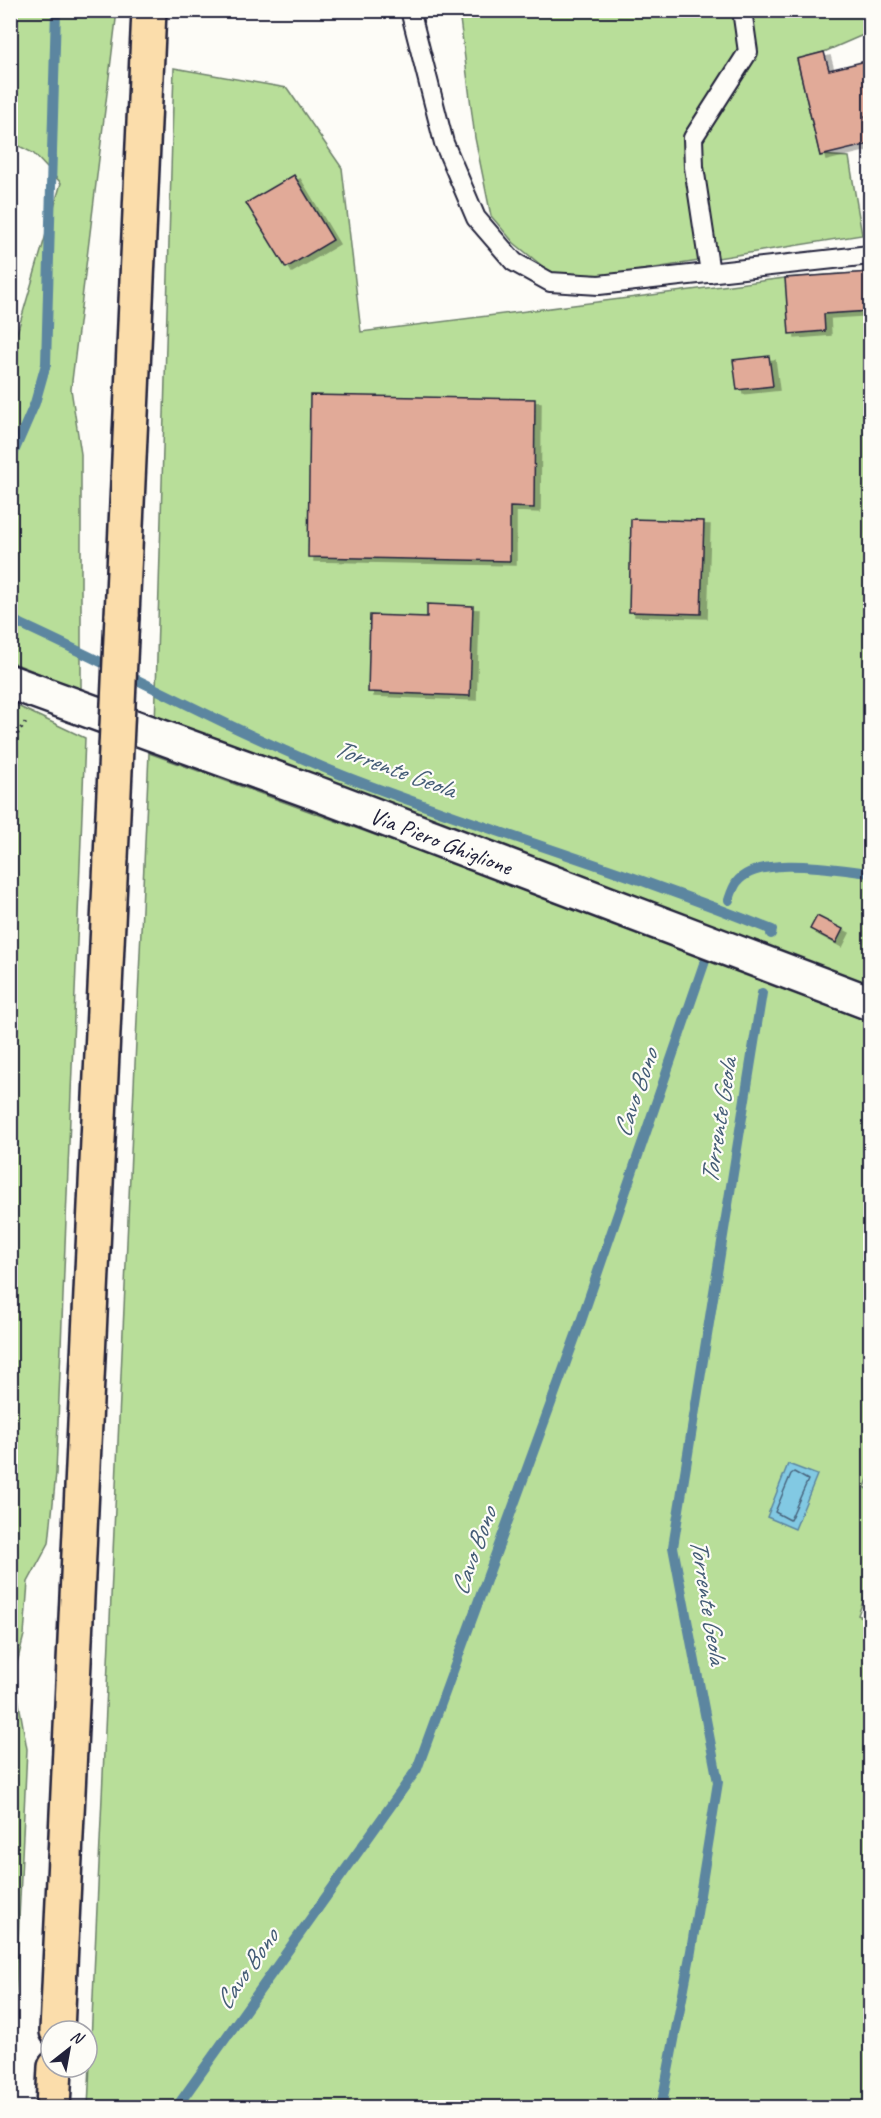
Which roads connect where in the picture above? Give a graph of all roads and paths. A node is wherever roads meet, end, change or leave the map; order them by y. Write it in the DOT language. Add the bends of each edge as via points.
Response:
graph roads {
  1 [pos="149,10"];
  2 [pos="410,10"];
  3 [pos="742,10"];
  4 [pos="870,255"];
  5 [pos="710,273"];
  6 [pos="10,682"];
  7 [pos="870,1003"];
  8 [pos="58,2019"];
  9 [pos="54,2079"];
  10 [pos="53,2108"];
  1 -- 8 [label="highway, bridge"];
  2 -- 5 [label="lane" via="444,143 476,218 514,262 550,282 599,285"];
  3 -- 5 [label="lane" via="748,52 693,138"];
  4 -- 5 [label="lane"];
  6 -- 7 [label="street, Via Piero Ghiglione"];
  9 -- 10 [label="highway"];
}
